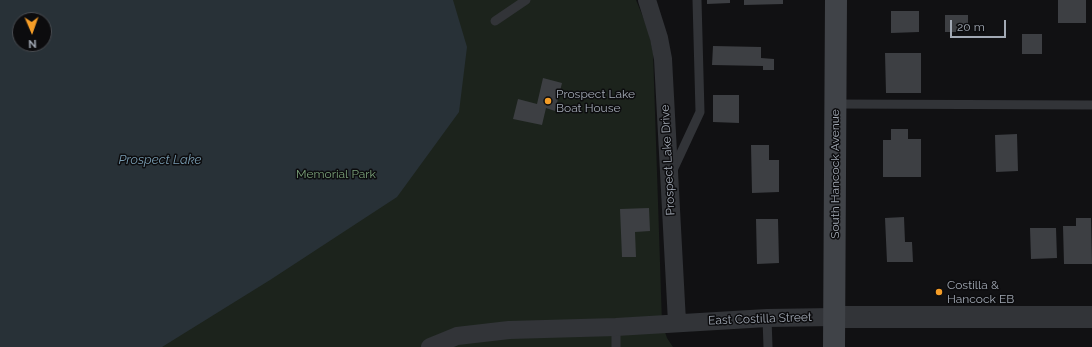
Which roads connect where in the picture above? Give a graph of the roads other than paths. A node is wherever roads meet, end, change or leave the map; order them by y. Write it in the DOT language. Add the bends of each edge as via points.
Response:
graph roads {
  1 [pos="526,0"];
  2 [pos="646,0"];
  3 [pos="697,0"];
  4 [pos="836,0"];
  5 [pos="495,21"];
  6 [pos="835,104"];
  7 [pos="1092,105"];
  8 [pos="669,179"];
  9 [pos="834,317"];
  10 [pos="1092,317"];
  11 [pos="768,318"];
  12 [pos="677,322"];
  13 [pos="616,327"];
  14 [pos="430,347"];
  15 [pos="616,347"];
  16 [pos="768,347"];
  17 [pos="834,347"];
  1 -- 5 [label="lane"];
  2 -- 8 [label="street, Prospect Lake Drive" via="663,59"];
  3 -- 8 [label="lane" via="700,112"];
  4 -- 6 [label="main road, South Hancock Avenue"];
  6 -- 7 [label="lane"];
  6 -- 9 [label="main road, South Hancock Avenue"];
  8 -- 12 [label="street, Prospect Lake Drive"];
  9 -- 10 [label="street, East Costilla Street"];
  9 -- 11 [label="street, East Costilla Street"];
  9 -- 17 [label="main road, South Hancock Avenue"];
  11 -- 12 [label="street, East Costilla Street"];
  11 -- 16 [label="lane"];
  12 -- 13 [label="street, East Costilla Street"];
  13 -- 14 [label="street, East Costilla Street" via="476,333 457,336"];
  13 -- 15 [label="lane"];
}
